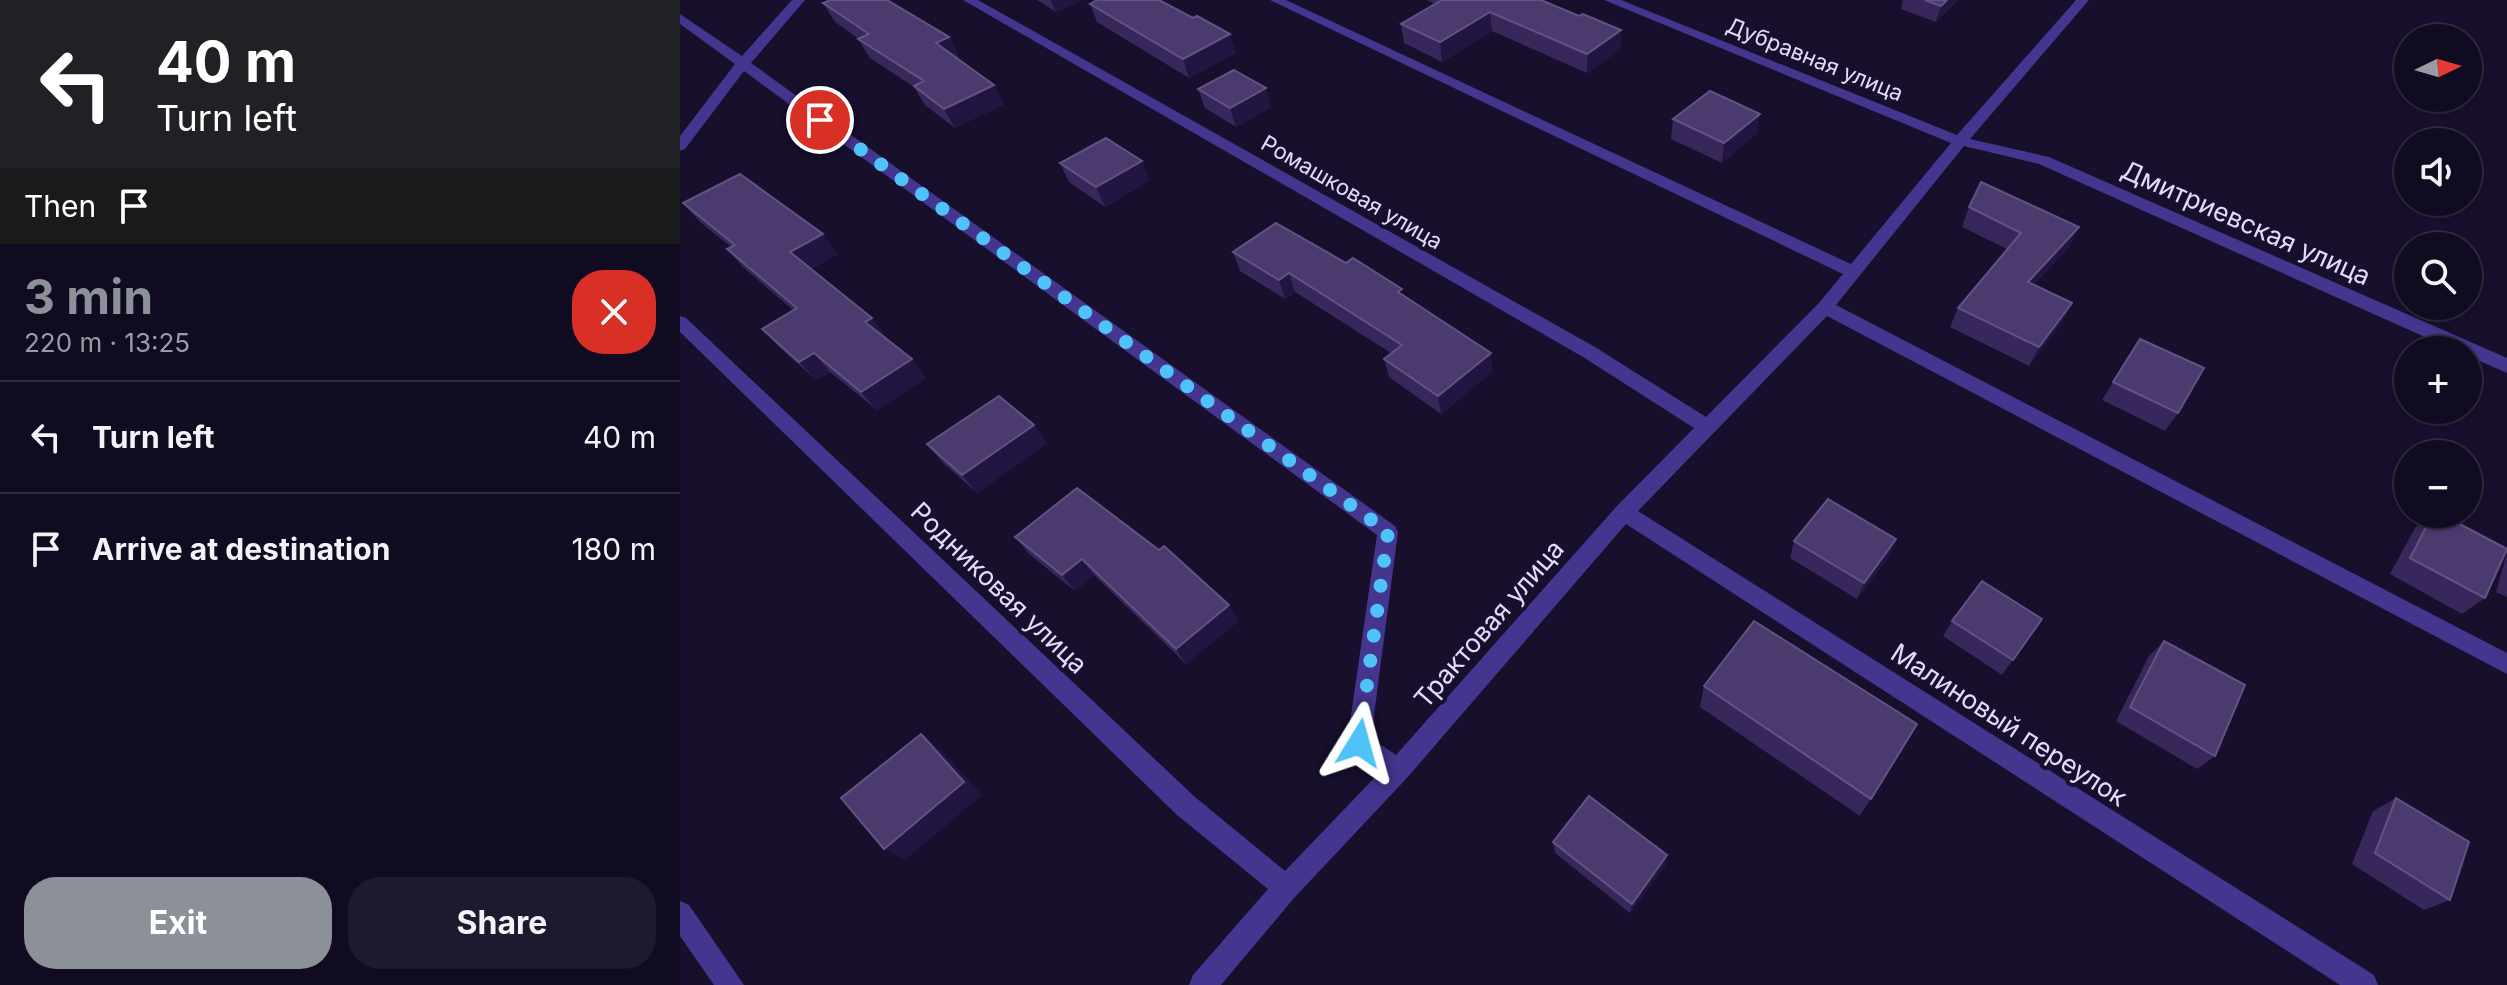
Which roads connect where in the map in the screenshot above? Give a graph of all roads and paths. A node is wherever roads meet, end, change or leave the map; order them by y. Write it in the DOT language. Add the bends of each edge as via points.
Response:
graph roads {
  1 [pos="799,0"];
  2 [pos="969,0"];
  3 [pos="1276,0"];
  4 [pos="1610,0"];
  5 [pos="2083,0"];
  6 [pos="680,18"];
  7 [pos="742,64"];
  8 [pos="1960,141"];
  9 [pos="680,146"];
  10 [pos="1853,272"];
  11 [pos="1825,307"];
  12 [pos="680,322"];
  13 [pos="2507,366"];
  14 [pos="1709,428"];
  15 [pos="1624,512"];
  16 [pos="2507,664"];
  17 [pos="1398,771"];
  18 [pos="1286,888"];
  19 [pos="680,914"];
  20 [pos="730,985"];
  21 [pos="1203,985"];
  22 [pos="2364,985"];
  1 -- 7 [label="street"];
  2 -- 14 [label="street, Ромашковая улица" via="1589,352"];
  3 -- 10 [label="street"];
  4 -- 8 [label="street, Дубравная улица"];
  5 -- 8 [label="street, Трактовая улица"];
  6 -- 7 [label="street"];
  7 -- 9 [label="street"];
  7 -- 17 [label="street" via="1388,532 1359,743"];
  8 -- 10 [label="street, Трактовая улица"];
  8 -- 13 [label="street, Дмитриевская улица" via="2044,160"];
  10 -- 11 [label="street, Трактовая улица"];
  11 -- 14 [label="street, Трактовая улица"];
  11 -- 16 [label="street"];
  12 -- 18 [label="street, Родниковая улица" via="1186,806"];
  14 -- 15 [label="street, Трактовая улица"];
  15 -- 17 [label="street, Трактовая улица"];
  15 -- 22 [label="street, Малиновый переулок"];
  17 -- 18 [label="street, Трактовая улица"];
  18 -- 21 [label="street, Трактовая улица"];
  19 -- 20 [label="street"];
}
